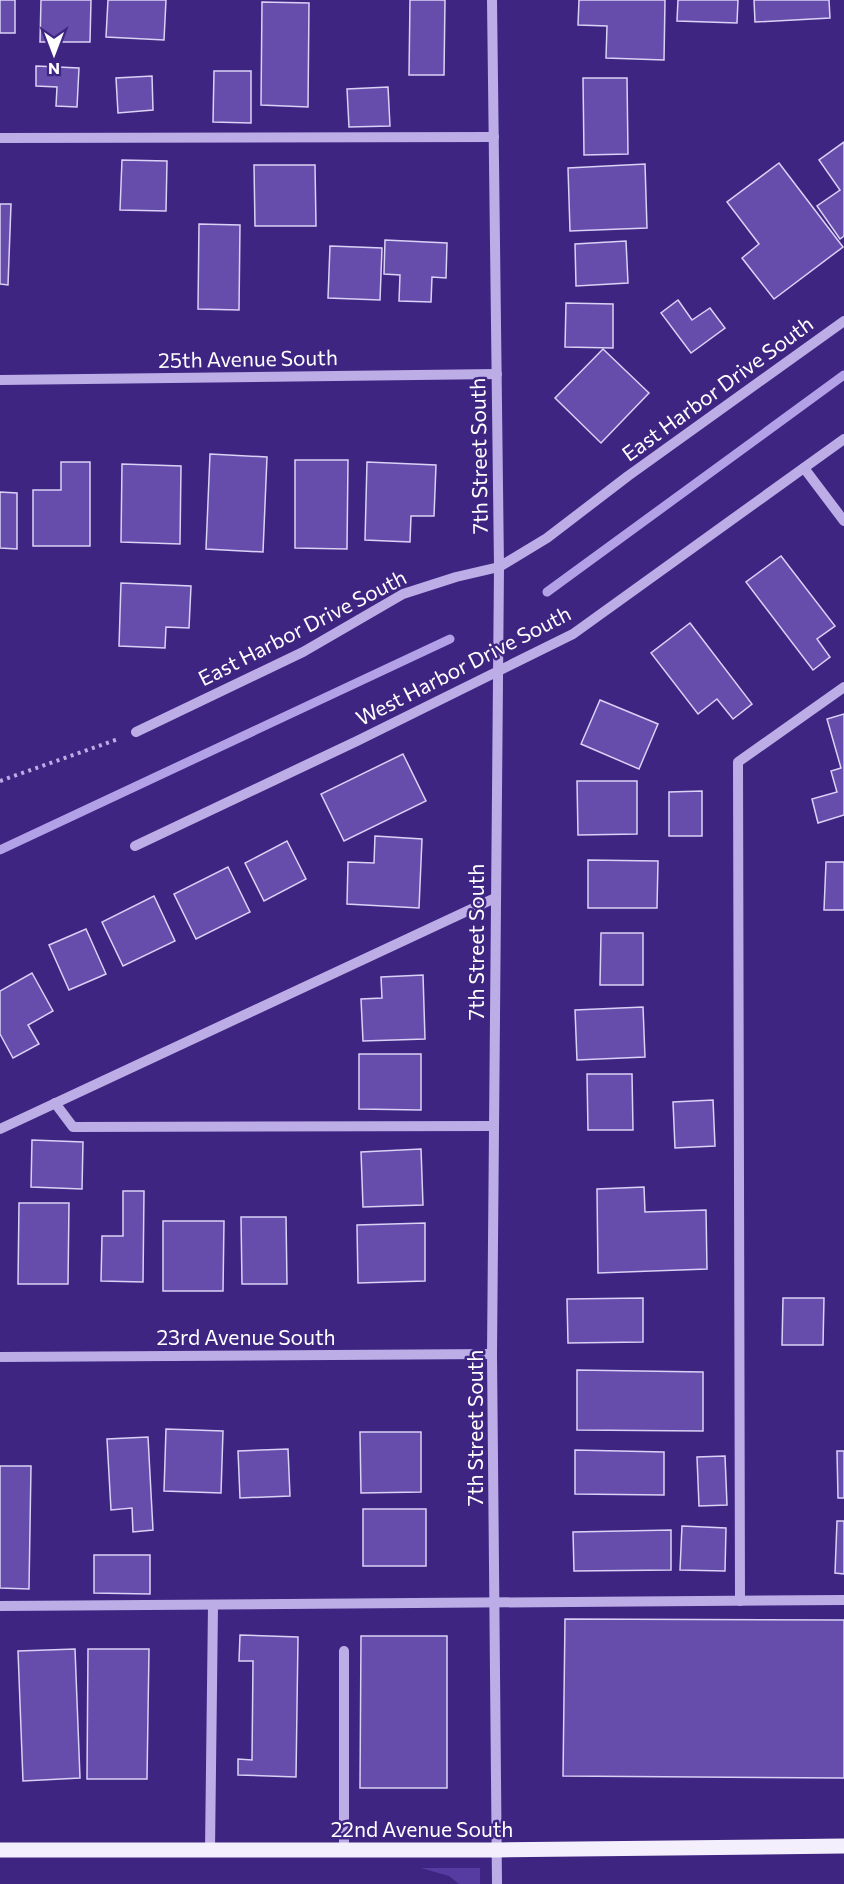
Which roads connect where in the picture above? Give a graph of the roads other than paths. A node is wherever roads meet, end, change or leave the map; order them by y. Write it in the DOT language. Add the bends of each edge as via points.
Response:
graph roads {
  1 [pos="492,0"];
  2 [pos="494,137"];
  3 [pos="0,138"];
  4 [pos="844,321"];
  5 [pos="497,374"];
  6 [pos="0,380"];
  7 [pos="844,439"];
  8 [pos="804,468"];
  9 [pos="844,521"];
  10 [pos="499,567"];
  11 [pos="497,672"];
  12 [pos="844,687"];
  13 [pos="136,732"];
  14 [pos="135,846"];
  15 [pos="495,898"];
  16 [pos="55,1103"];
  17 [pos="494,1126"];
  18 [pos="0,1129"];
  19 [pos="492,1354"];
  20 [pos="0,1357"];
  21 [pos="844,1600"];
  22 [pos="740,1601"];
  23 [pos="495,1603"];
  24 [pos="213,1605"];
  25 [pos="0,1606"];
  26 [pos="344,1651"];
  27 [pos="844,1846"];
  28 [pos="0,1850"];
  29 [pos="210,1850"];
  30 [pos="344,1850"];
  31 [pos="497,1850"];
  32 [pos="497,1884"];
  1 -- 2 [label="street, 7th Street South"];
  2 -- 3 [label="street"];
  2 -- 5 [label="street, 7th Street South"];
  4 -- 10 [label="street, East Harbor Drive South" via="547,538"];
  5 -- 6 [label="street, 25th Avenue South"];
  5 -- 10 [label="street, 7th Street South"];
  7 -- 8 [label="street, West Harbor Drive South"];
  8 -- 9 [label="street"];
  8 -- 11 [label="street, West Harbor Drive South" via="573,634"];
  10 -- 11 [label="street, 7th Street South"];
  10 -- 13 [label="street, East Harbor Drive South" via="403,594 303,652"];
  11 -- 14 [label="street, West Harbor Drive South"];
  11 -- 15 [label="street, 7th Street South"];
  12 -- 22 [label="street" via="738,762"];
  15 -- 16 [label="street"];
  15 -- 17 [label="street, 7th Street South"];
  16 -- 17 [label="street" via="73,1127"];
  16 -- 18 [label="street"];
  17 -- 19 [label="street, 7th Street South"];
  19 -- 20 [label="street, 23rd Avenue South"];
  19 -- 23 [label="street, 7th Street South"];
  21 -- 22 [label="street"];
  22 -- 23 [label="street"];
  23 -- 24 [label="street"];
  23 -- 31 [label="street, 7th Street South"];
  24 -- 25 [label="street"];
  24 -- 29 [label="street"];
  26 -- 30 [label="street"];
  27 -- 31 [label="main road, 22nd Avenue South"];
  28 -- 29 [label="main road, 22nd Avenue South"];
  29 -- 30 [label="main road, 22nd Avenue South"];
  30 -- 31 [label="main road, 22nd Avenue South"];
  31 -- 32 [label="street, 7th Street South"];
}
